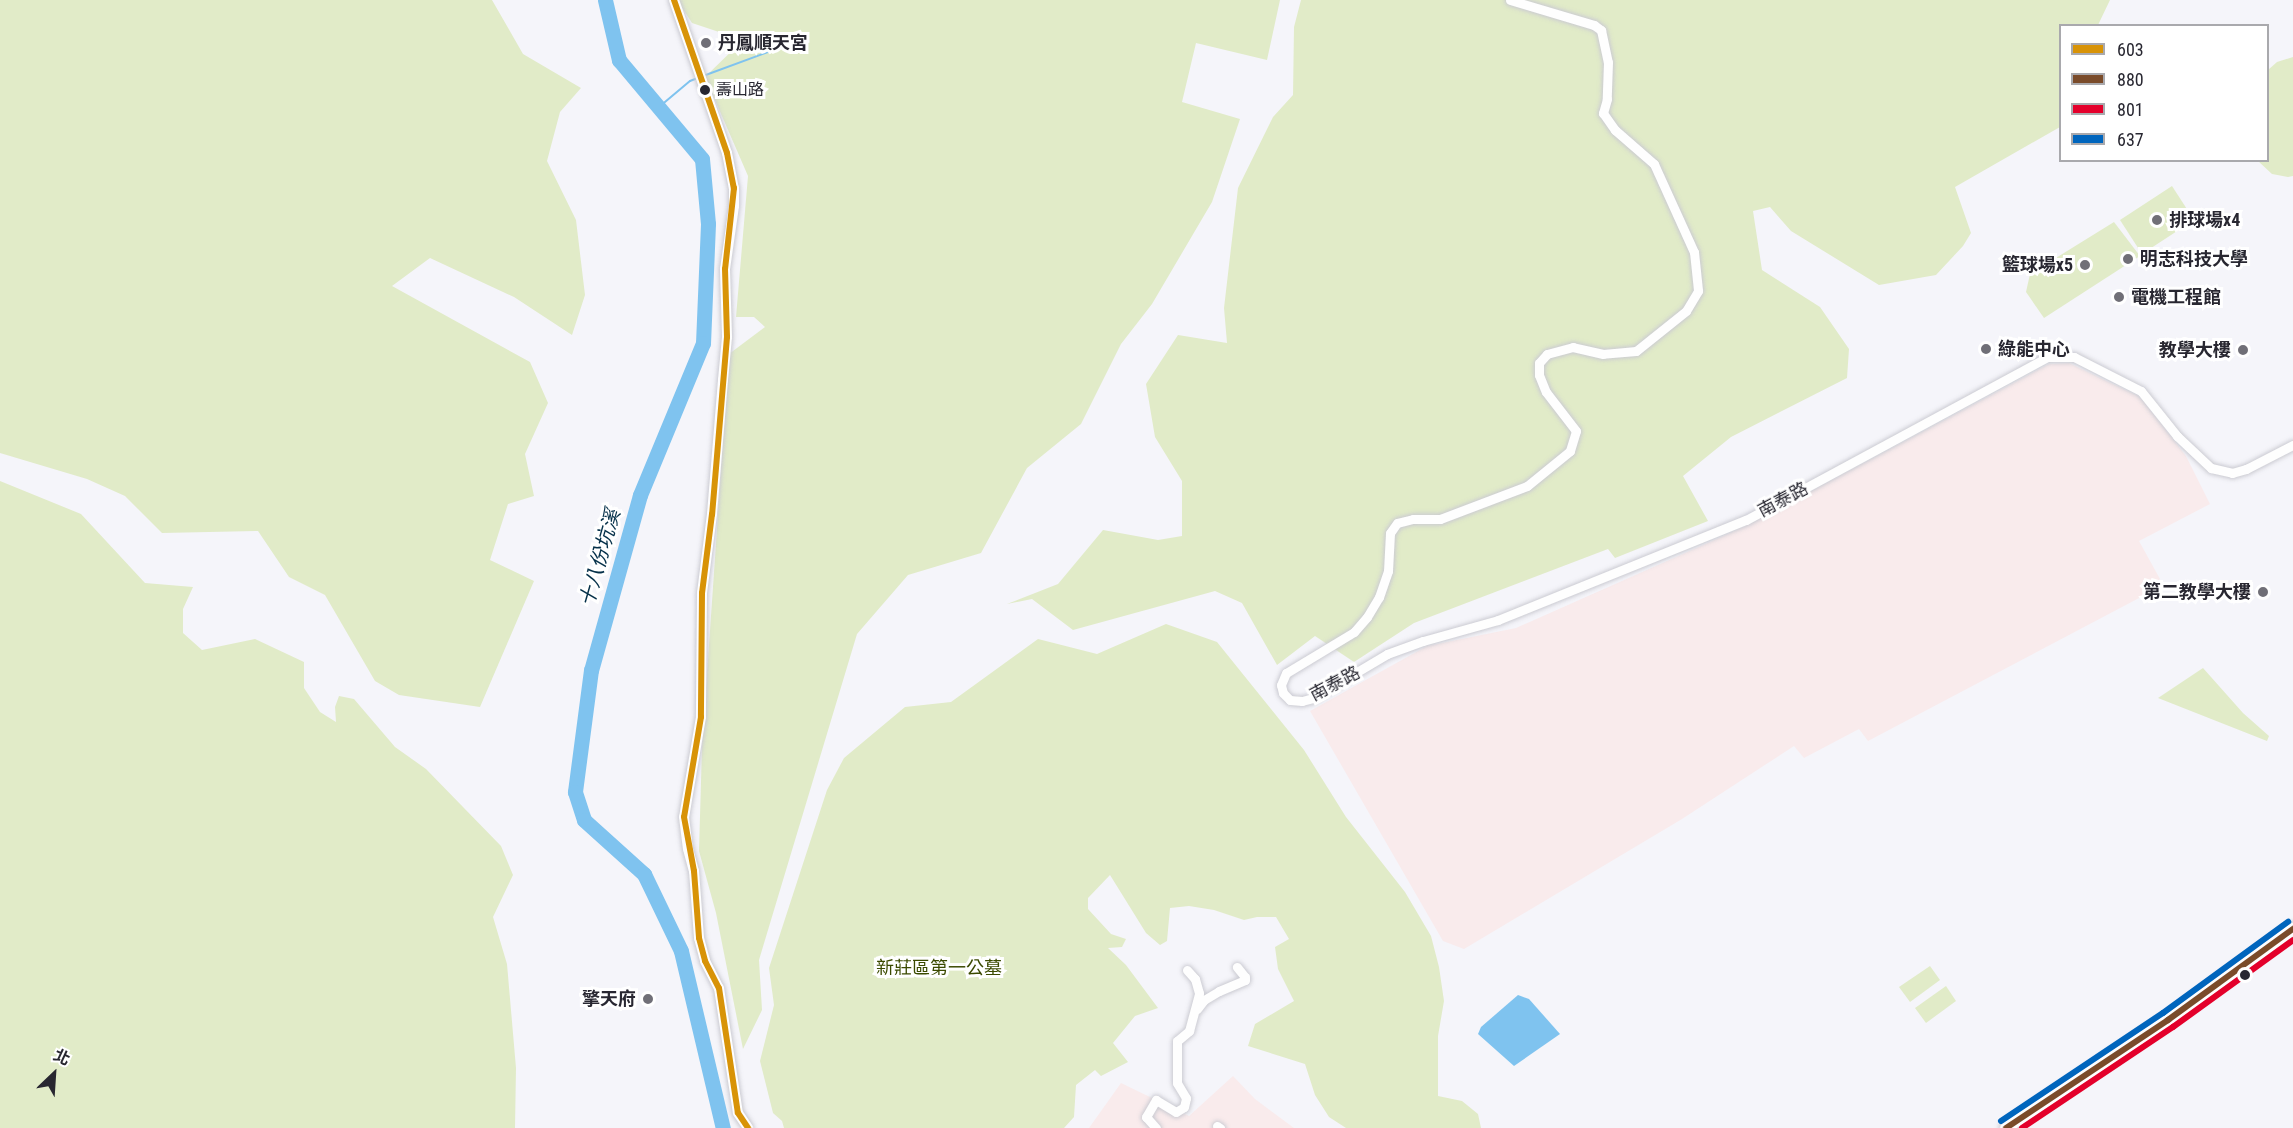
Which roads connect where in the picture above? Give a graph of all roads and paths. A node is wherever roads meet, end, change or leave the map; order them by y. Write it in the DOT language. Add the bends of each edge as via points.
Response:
graph roads {
  1 [pos="674,0"];
  2 [pos="1510,0"];
  3 [pos="2293,445"];
  4 [pos="2293,929"];
  5 [pos="1237,967"];
  6 [pos="1187,970"];
  7 [pos="1194,1014"];
  8 [pos="747,1128"];
  9 [pos="1156,1128"];
  10 [pos="2006,1128"];
  1 -- 8 [label="street" via="734,188 725,269 727,338 702,593 699,736 684,817 694,871 699,938 719,988 738,1113"];
  2 -- 3 [label="street, 南泰路" via="1601,30 1608,62 1603,113 1615,130 1654,164 1694,252 1698,291 1686,311 1636,351 1603,354 1573,347 1547,354 1539,363 1539,375 1546,392 1576,431 1570,451 1527,486 1440,519 1397,523 1390,533 1388,571 1368,617 1354,632 1286,673 1281,685 1290,700 1313,698 1388,654 1498,620 1746,520 2047,357 2074,357 2141,391 2177,436 2211,468 2232,472 2246,469"];
  4 -- 10 [label="main road" via="2168,1020"];
  5 -- 7 [label="street" via="1245,980 1204,1000"];
  6 -- 7 [label="street" via="1199,993"];
  7 -- 9 [label="street" via="1189,1030 1177,1041 1177,1083 1186,1098 1184,1107 1176,1112 1156,1100 1146,1117"];
}
